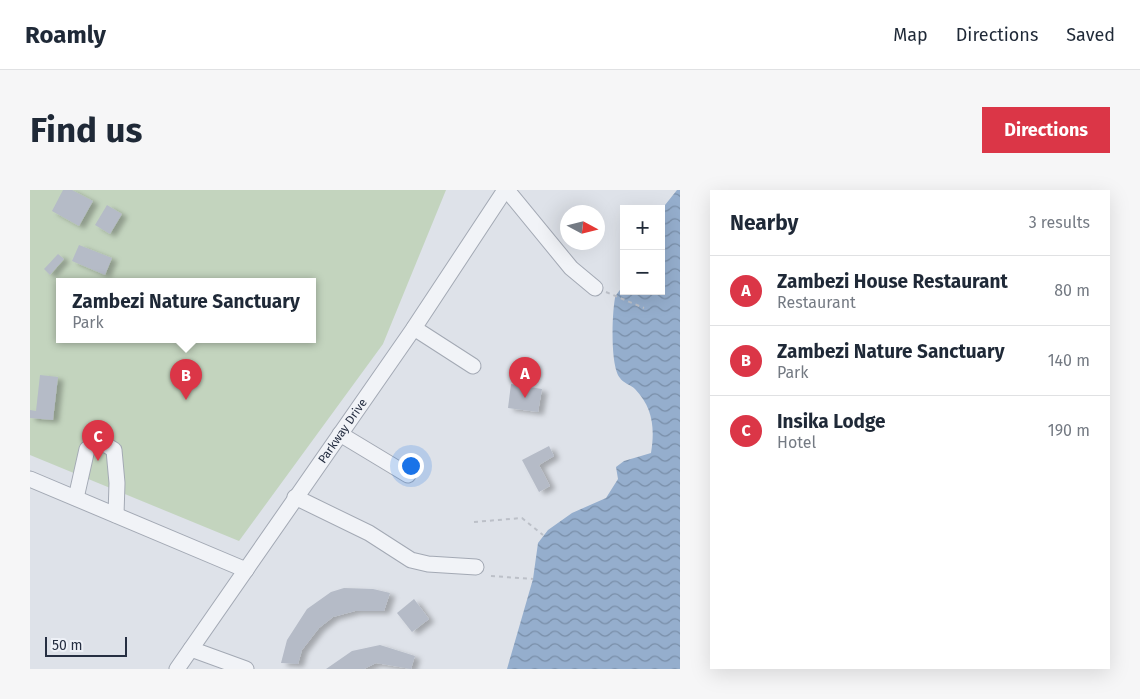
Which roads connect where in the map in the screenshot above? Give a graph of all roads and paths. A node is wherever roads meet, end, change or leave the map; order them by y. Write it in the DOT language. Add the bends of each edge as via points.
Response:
graph roads {
  1 [pos="506,190"];
  2 [pos="595,288"];
  3 [pos="644,308"];
  4 [pos="414,328"];
  5 [pos="473,366"];
  6 [pos="340,434"];
  7 [pos="408,475"];
  8 [pos="30,479"];
  9 [pos="295,497"];
  10 [pos="76,498"];
  11 [pos="116,515"];
  12 [pos="474,522"];
  13 [pos="543,535"];
  14 [pos="476,567"];
  15 [pos="246,570"];
  16 [pos="491,576"];
  17 [pos="533,579"];
  18 [pos="191,649"];
  19 [pos="177,669"];
  20 [pos="246,669"];
  1 -- 2 [label="street" via="571,268"];
  1 -- 4 [label="street, Parkway Drive"];
  2 -- 3 [label="path"];
  4 -- 5 [label="street"];
  4 -- 6 [label="street, Parkway Drive"];
  6 -- 7 [label="street"];
  6 -- 9 [label="street, Parkway Drive"];
  8 -- 10 [label="street"];
  9 -- 14 [label="street" via="369,534 411,560"];
  9 -- 15 [label="street, Parkway Drive"];
  10 -- 11 [label="street"];
  10 -- 11 [label="street" via="87,448 95,443 105,444 114,450"];
  11 -- 15 [label="street"];
  12 -- 13 [label="path" via="522,518"];
  15 -- 18 [label="street, Parkway Drive"];
  16 -- 17 [label="path"];
  18 -- 19 [label="street, Parkway Drive"];
  18 -- 20 [label="street"];
}
